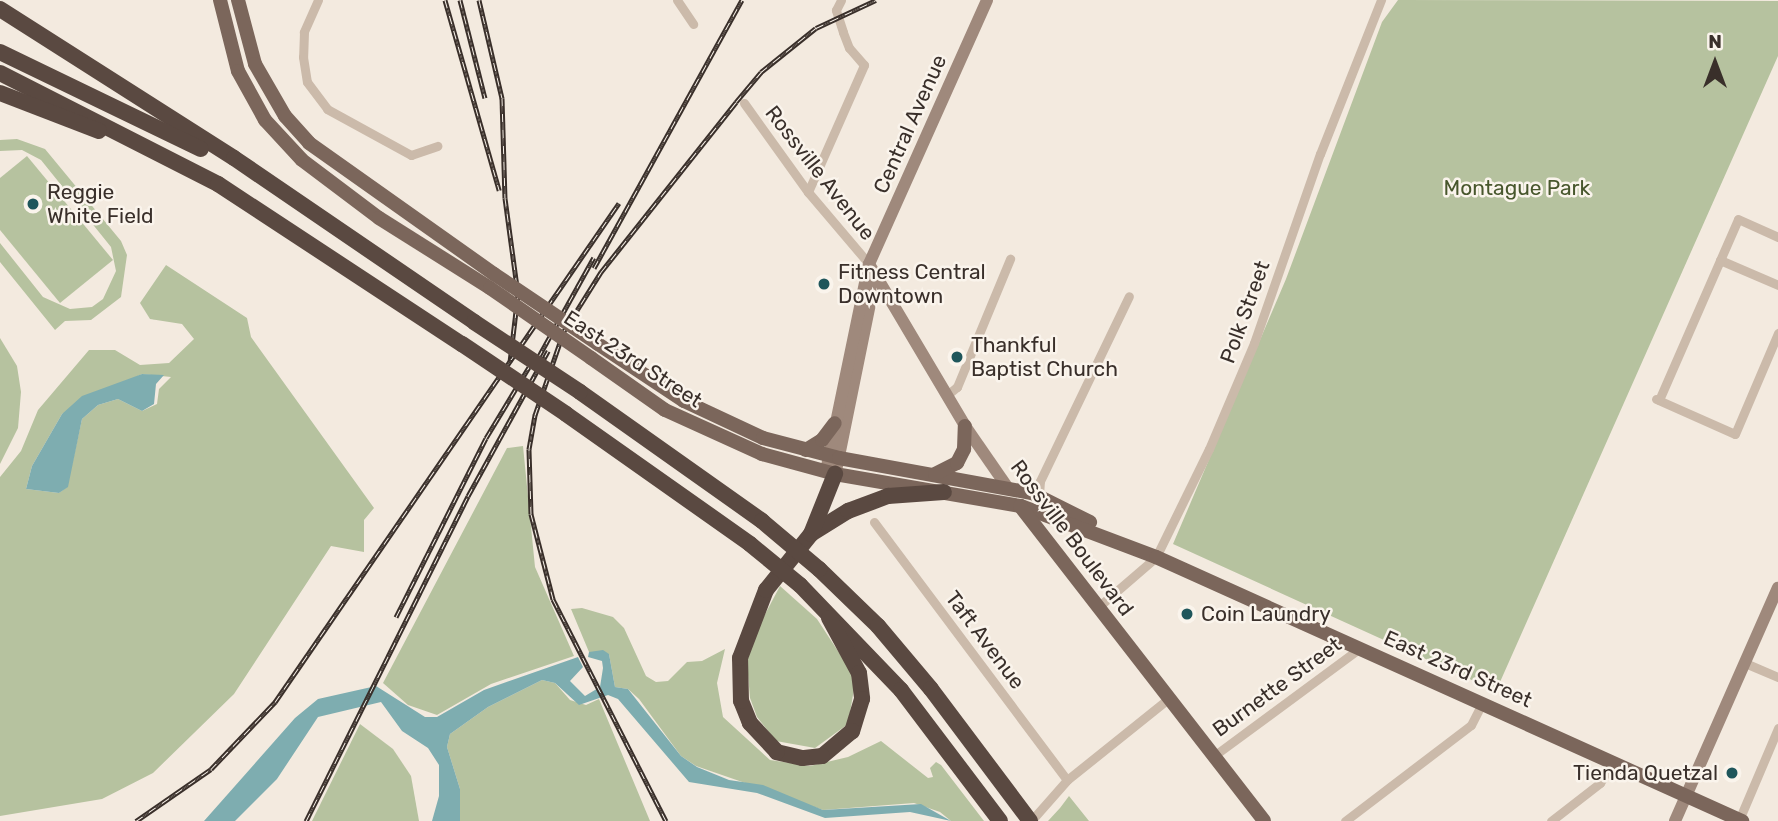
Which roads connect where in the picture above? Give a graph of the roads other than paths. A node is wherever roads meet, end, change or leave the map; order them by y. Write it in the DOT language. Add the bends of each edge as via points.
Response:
graph roads {
  1 [pos="8,0"];
  2 [pos="220,0"];
  3 [pos="238,0"];
  4 [pos="318,0"];
  5 [pos="677,0"];
  6 [pos="841,0"];
  7 [pos="987,0"];
  8 [pos="1381,0"];
  9 [pos="0,9"];
  10 [pos="694,24"];
  11 [pos="60,48"];
  12 [pos="0,52"];
  13 [pos="0,73"];
  14 [pos="0,93"];
  15 [pos="744,103"];
  16 [pos="437,146"];
  17 [pos="179,161"];
  18 [pos="808,192"];
  19 [pos="1778,237"];
  20 [pos="358,244"];
  21 [pos="1010,259"];
  22 [pos="1720,260"];
  23 [pos="869,264"];
  24 [pos="492,281"];
  25 [pos="1778,285"];
  26 [pos="1129,296"];
  27 [pos="1778,333"];
  28 [pos="947,395"];
  29 [pos="835,423"];
  30 [pos="965,426"];
  31 [pos="806,450"];
  32 [pos="832,465"];
  33 [pos="934,475"];
  34 [pos="1008,488"];
  35 [pos="944,492"];
  36 [pos="1038,495"];
  37 [pos="1021,506"];
  38 [pos="874,522"];
  39 [pos="1070,523"];
  40 [pos="811,534"];
  41 [pos="1058,556"];
  42 [pos="1156,557"];
  43 [pos="1778,588"];
  44 [pos="1097,608"];
  45 [pos="829,618"];
  46 [pos="1360,648"];
  47 [pos="1745,663"];
  48 [pos="1778,677"];
  49 [pos="1168,699"];
  50 [pos="1482,703"];
  51 [pos="1778,728"];
  52 [pos="1215,755"];
  53 [pos="1612,762"];
  54 [pos="1067,780"];
  55 [pos="1685,796"];
  56 [pos="1740,820"];
  57 [pos="1000,821"];
  58 [pos="1031,821"];
  59 [pos="1264,821"];
  60 [pos="1345,821"];
  61 [pos="1551,821"];
  62 [pos="1675,821"];
  1 -- 11 [label="highway"];
  2 -- 24 [label="main road, East 23rd Street" via="237,71 265,120 302,160 379,218"];
  3 -- 24 [label="main road, East 23rd Street" via="255,64 285,116 309,143"];
  4 -- 16 [label="street" via="304,32 303,57 307,82 327,109 411,155"];
  5 -- 10 [label="street"];
  6 -- 18 [label="street" via="836,9 840,25 849,48 864,65"];
  7 -- 23 [label="main road, Central Avenue"];
  8 -- 42 [label="street, Polk Street" via="1235,392"];
  9 -- 11 [label="highway"];
  11 -- 20 [label="highway" via="234,158"];
  12 -- 20 [label="highway" via="207,152"];
  13 -- 17 [label="highway"];
  14 -- 17 [label="highway"];
  15 -- 18 [label="street, Rossville Avenue"];
  17 -- 45 [label="highway, bridge" via="270,215 566,414 750,544 800,585"];
  18 -- 23 [label="street, Rossville Avenue"];
  19 -- 22 [label="street" via="1738,219"];
  20 -- 58 [label="highway, bridge" via="762,521 818,569 878,626 931,688"];
  21 -- 28 [label="street" via="957,387"];
  22 -- 25 [label="street"];
  22 -- 27 [label="street" via="1657,399 1735,434"];
  23 -- 28 [label="main road, Rossville Boulevard"];
  23 -- 29 [label="main road, Central Avenue"];
  23 -- 32 [label="main road, Central Avenue" via="871,299"];
  24 -- 31 [label="main road, East 23rd Street, bridge" via="719,419"];
  24 -- 32 [label="main road, East 23rd Street, bridge" via="665,410 712,434"];
  26 -- 36 [label="street" via="1040,481"];
  28 -- 30 [label="main road, Rossville Boulevard"];
  29 -- 31 [label="main road" via="822,440"];
  29 -- 32 [label="main road, Central Avenue"];
  30 -- 33 [label="main road" via="967,437 957,463"];
  30 -- 34 [label="main road, Rossville Boulevard"];
  31 -- 32 [label="main road, East 23rd Street"];
  32 -- 33 [label="main road, East 23rd Street"];
  32 -- 35 [label="main road, East 23rd Street"];
  32 -- 40 [label="highway"];
  33 -- 34 [label="main road, East 23rd Street"];
  34 -- 36 [label="main road, East 23rd Street"];
  34 -- 37 [label="main road, Rossville Boulevard"];
  35 -- 37 [label="main road, East 23rd Street"];
  35 -- 40 [label="highway" via="888,496 848,511"];
  36 -- 42 [label="main road, East 23rd Street"];
  37 -- 39 [label="main road, East 23rd Street"];
  37 -- 41 [label="main road, Rossville Boulevard"];
  38 -- 54 [label="street, Taft Avenue"];
  39 -- 41 [label="main road" via="1058,530"];
  39 -- 42 [label="main road, East 23rd Street"];
  40 -- 45 [label="highway" via="766,590 740,658 741,701 750,723 778,752 802,758 822,756 852,731 862,699 859,673"];
  41 -- 44 [label="main road, Rossville Boulevard"];
  42 -- 44 [label="street, Polk Street"];
  42 -- 46 [label="main road, East 23rd Street"];
  43 -- 47 [label="main road"];
  44 -- 49 [label="main road, Rossville Boulevard"];
  45 -- 57 [label="highway" via="901,690"];
  46 -- 50 [label="main road, East 23rd Street"];
  46 -- 52 [label="street, Burnette Street"];
  47 -- 48 [label="street"];
  47 -- 55 [label="main road"];
  49 -- 52 [label="main road, Rossville Boulevard"];
  49 -- 54 [label="street"];
  50 -- 53 [label="main road, East 23rd Street"];
  50 -- 60 [label="street" via="1471,725"];
  51 -- 56 [label="street"];
  52 -- 59 [label="main road, Rossville Boulevard"];
  53 -- 55 [label="main road, East 23rd Street"];
  53 -- 61 [label="street" via="1600,783"];
  54 -- 58 [label="street"];
  55 -- 56 [label="main road, East 23rd Street"];
  55 -- 62 [label="main road"];
}
